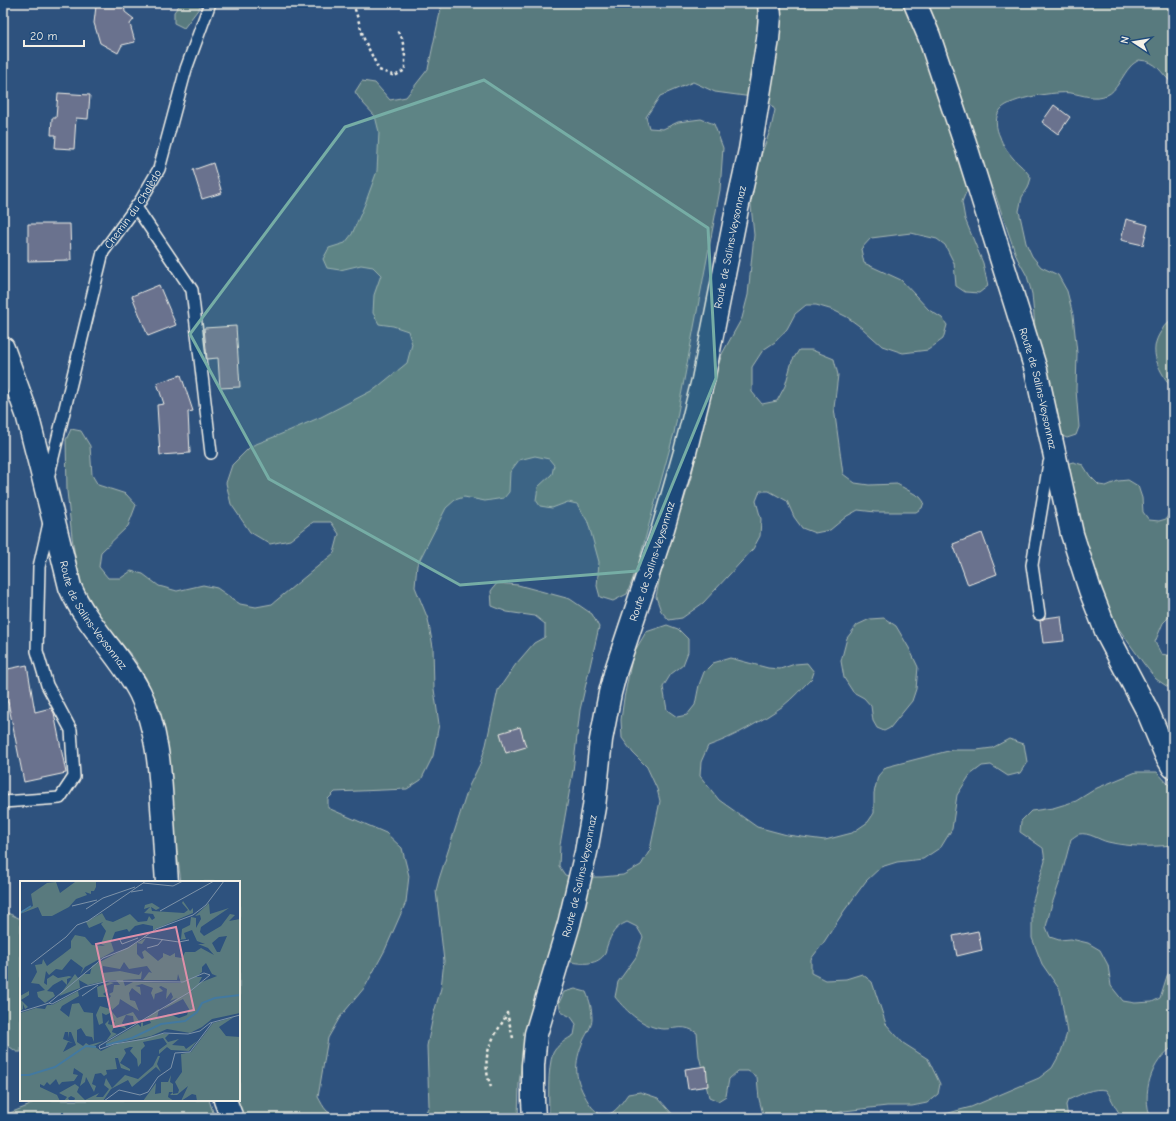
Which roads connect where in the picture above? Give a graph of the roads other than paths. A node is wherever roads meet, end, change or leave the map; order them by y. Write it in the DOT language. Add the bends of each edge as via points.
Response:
graph roads {
  1 [pos="210,3"];
  2 [pos="769,3"];
  3 [pos="915,3"];
  4 [pos="136,207"];
  5 [pos="3,348"];
  6 [pos="211,453"];
  7 [pos="1055,455"];
  8 [pos="46,486"];
  9 [pos="53,519"];
  10 [pos="1039,614"];
  11 [pos="1173,767"];
  12 [pos="3,802"];
  13 [pos="167,881"];
  14 [pos="225,1101"];
  15 [pos="232,1118"];
  16 [pos="534,1118"];
  1 -- 4 [label="lane, Chemin du Chalèdo" via="186,69 159,169"];
  2 -- 16 [label="street, Route de Salins-Veysonnaz" via="768,39 750,150 704,380 664,525 610,693 586,852 569,924 536,1034 533,1065"];
  3 -- 7 [label="street, Route de Salins-Veysonnaz" via="929,36 965,144 1036,370"];
  4 -- 6 [label="lane" via="192,290"];
  4 -- 8 [label="lane, Chemin du Chalèdo" via="103,252"];
  5 -- 8 [label="street, Route de Salins-Veysonnaz" via="27,414"];
  7 -- 10 [label="lane" via="1049,463 1032,565"];
  7 -- 11 [label="street, Route de Salins-Veysonnaz" via="1072,534 1094,602 1108,636 1143,701"];
  8 -- 9 [label="street, Route de Salins-Veysonnaz"];
  9 -- 12 [label="lane" via="49,520 39,567 37,651 47,685 71,730 74,777 60,798"];
  9 -- 13 [label="street, Route de Salins-Veysonnaz" via="74,597 88,620 128,672 149,714 160,777"];
  14 -- 15 [label="street"];
}
